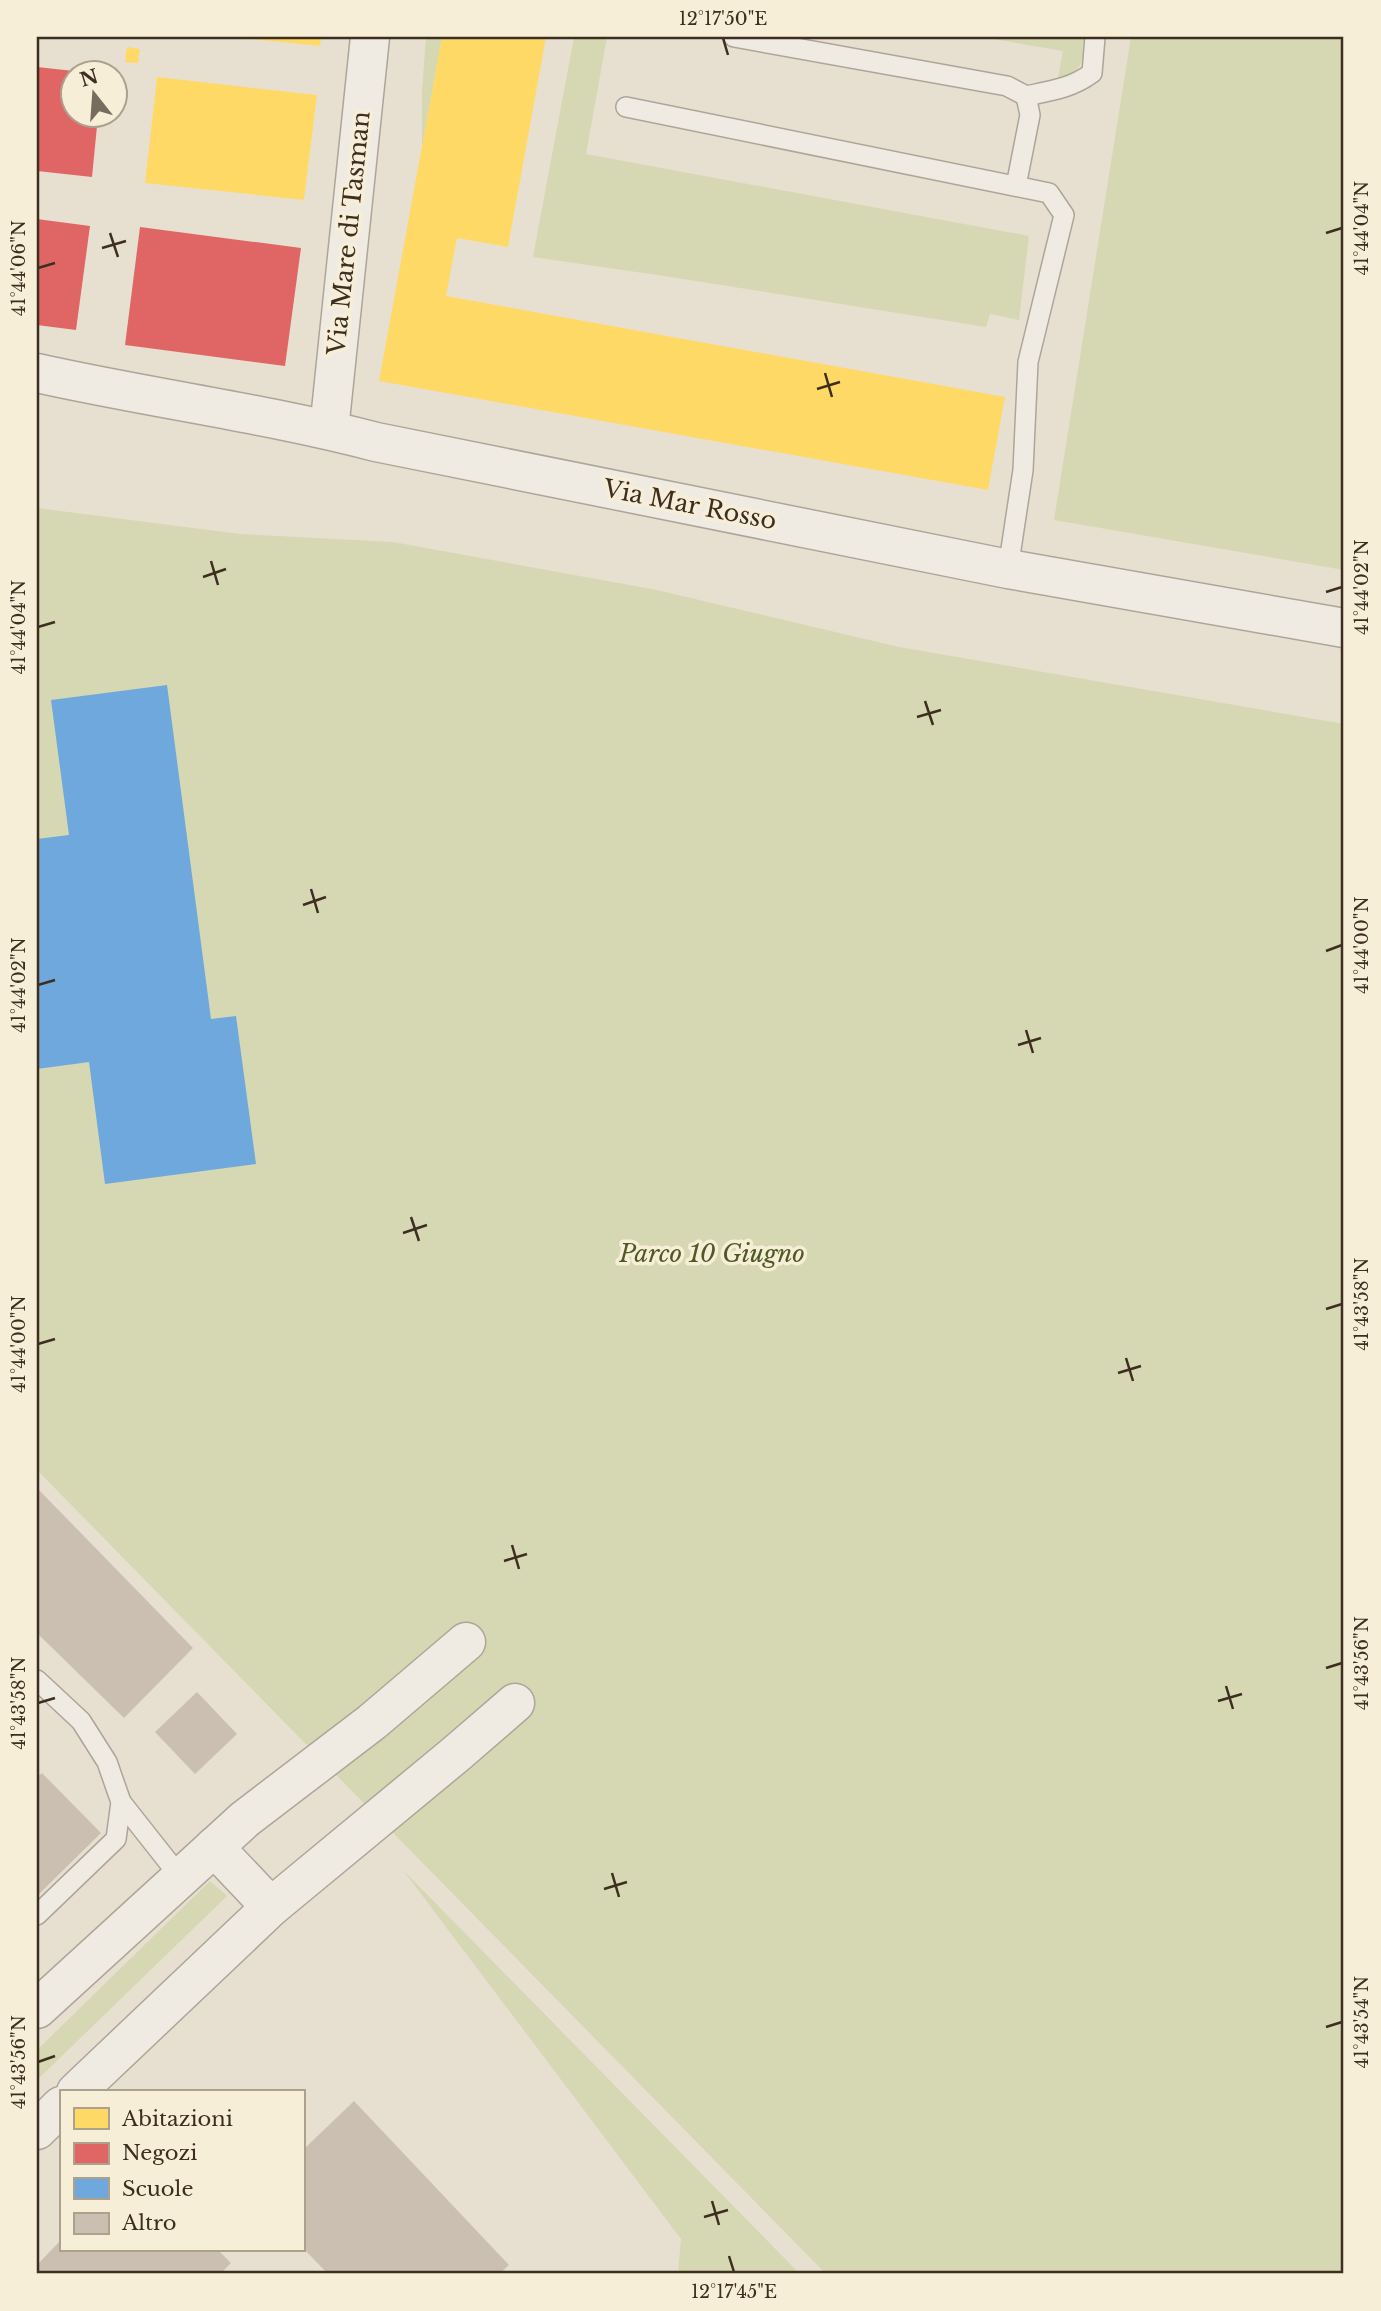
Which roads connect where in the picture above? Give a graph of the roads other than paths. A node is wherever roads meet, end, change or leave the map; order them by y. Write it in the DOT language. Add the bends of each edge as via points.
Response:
graph roads {
  1 [pos="370,37"];
  2 [pos="734,37"];
  3 [pos="1094,37"];
  4 [pos="1026,96"];
  5 [pos="626,107"];
  6 [pos="1016,186"];
  7 [pos="37,373"];
  8 [pos="329,430"];
  9 [pos="1009,569"];
  10 [pos="1344,628"];
  11 [pos="466,1642"];
  12 [pos="37,1680"];
  13 [pos="515,1703"];
  14 [pos="121,1802"];
  15 [pos="214,1847"];
  16 [pos="181,1878"];
  17 [pos="271,1907"];
  18 [pos="37,1915"];
  19 [pos="37,2009"];
  20 [pos="78,2090"];
  21 [pos="60,2107"];
  22 [pos="37,2130"];
  1 -- 8 [label="street, Via Mare di Tasman"];
  2 -- 4 [label="lane" via="1007,86"];
  3 -- 4 [label="lane" via="1093,73 1058,90"];
  4 -- 6 [label="lane" via="1030,115"];
  5 -- 6 [label="lane"];
  6 -- 9 [label="lane" via="1049,193 1064,215 1028,362 1023,470"];
  7 -- 8 [label="street, Via Mar Rosso"];
  8 -- 9 [label="street, Via Mar Rosso"];
  9 -- 10 [label="street, Via Mar Rosso"];
  11 -- 15 [label="street"];
  12 -- 14 [label="lane" via="81,1721 107,1762"];
  13 -- 17 [label="street"];
  14 -- 16 [label="lane"];
  14 -- 18 [label="lane" via="116,1839"];
  15 -- 16 [label="street"];
  15 -- 17 [label="street"];
  16 -- 19 [label="street"];
  17 -- 20 [label="street"];
  21 -- 22 [label="street"];
}
